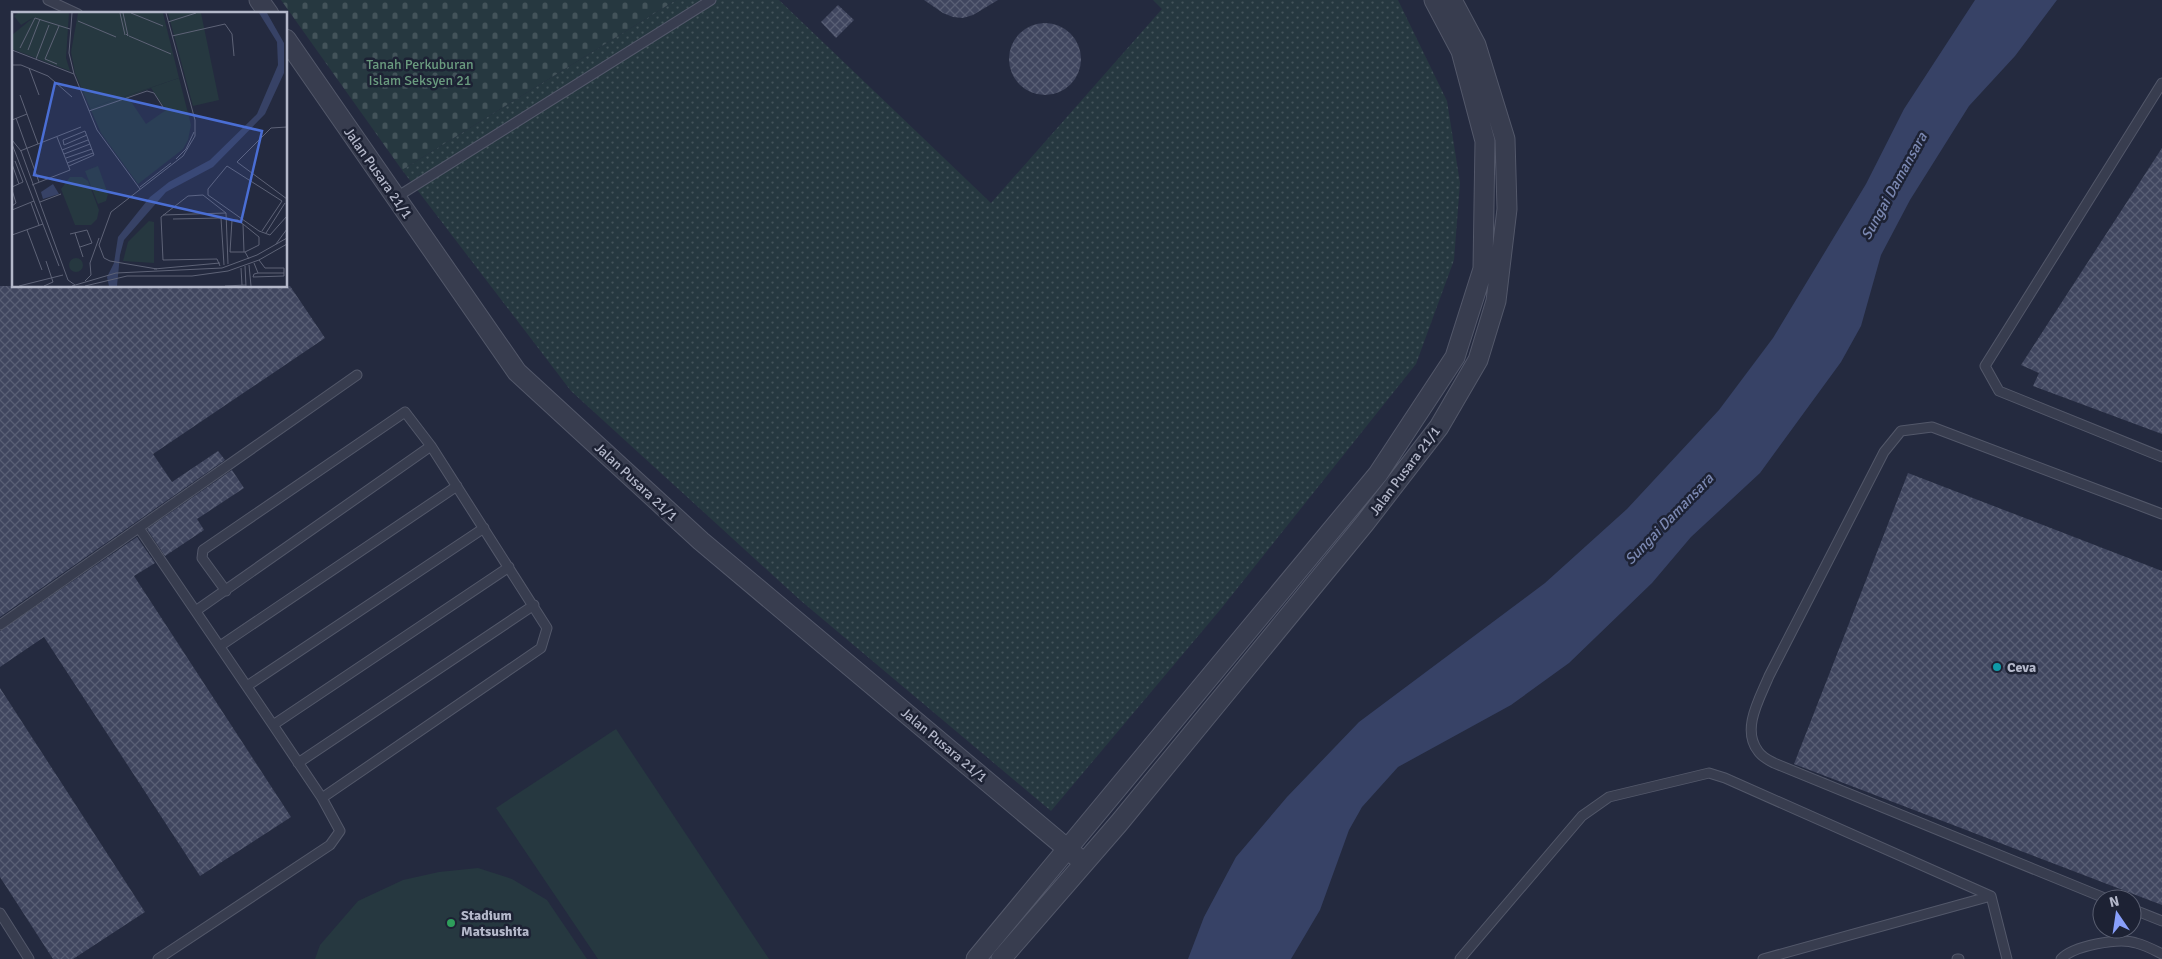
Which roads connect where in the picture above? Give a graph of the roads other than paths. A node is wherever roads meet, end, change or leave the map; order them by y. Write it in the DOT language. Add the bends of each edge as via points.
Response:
graph roads {
  1 [pos="48,0"];
  2 [pos="259,0"];
  3 [pos="711,0"];
  4 [pos="1434,0"];
  5 [pos="1452,0"];
  6 [pos="74,12"];
  7 [pos="268,12"];
  8 [pos="288,43"];
  9 [pos="2162,83"];
  10 [pos="395,198"];
  11 [pos="357,375"];
  12 [pos="431,446"];
  13 [pos="2162,457"];
  14 [pos="457,486"];
  15 [pos="2162,514"];
  16 [pos="139,528"];
  17 [pos="484,528"];
  18 [pos="509,567"];
  19 [pos="226,591"];
  20 [pos="534,606"];
  21 [pos="196,610"];
  22 [pos="0,626"];
  23 [pos="220,646"];
  24 [pos="247,686"];
  25 [pos="273,726"];
  26 [pos="298,763"];
  27 [pos="322,798"];
  28 [pos="1068,850"];
  29 [pos="1083,862"];
  30 [pos="2092,893"];
  31 [pos="1990,896"];
  32 [pos="0,913"];
  33 [pos="2142,913"];
  34 [pos="2162,922"];
  35 [pos="2162,954"];
  36 [pos="29,959"];
  37 [pos="158,959"];
  38 [pos="976,959"];
  39 [pos="1001,959"];
  40 [pos="1460,959"];
  41 [pos="1763,959"];
  42 [pos="2007,959"];
  43 [pos="2061,959"];
  1 -- 6 [label="lane"];
  2 -- 7 [label="street"];
  3 -- 10 [label="lane"];
  4 -- 28 [label="street, Jalan Pusara 21/1" via="1461,51 1485,141 1483,270 1455,357 1378,474"];
  5 -- 29 [label="street, Jalan Pusara 21/1" via="1476,44 1505,139 1507,209 1496,302 1478,360 1439,427 1365,524 1119,823"];
  8 -- 10 [label="street, Jalan Pusara 21/1"];
  9 -- 13 [label="lane" via="1985,366 1999,391"];
  10 -- 28 [label="street, Jalan Pusara 21/1" via="517,372 701,541"];
  11 -- 16 [label="lane"];
  12 -- 14 [label="lane"];
  12 -- 19 [label="lane"];
  12 -- 19 [label="lane" via="405,412 203,550 202,558"];
  14 -- 17 [label="lane"];
  14 -- 23 [label="lane"];
  15 -- 30 [label="lane" via="1932,427 1901,431 1884,452 1778,659 1751,724 1755,747 1774,763"];
  16 -- 21 [label="lane"];
  16 -- 22 [label="lane"];
  17 -- 18 [label="lane"];
  17 -- 24 [label="lane"];
  18 -- 20 [label="lane"];
  18 -- 25 [label="lane"];
  19 -- 21 [label="lane"];
  20 -- 26 [label="lane"];
  20 -- 27 [label="lane" via="546,628 541,648"];
  21 -- 23 [label="lane"];
  23 -- 24 [label="lane"];
  24 -- 25 [label="lane"];
  25 -- 26 [label="lane"];
  26 -- 27 [label="lane"];
  27 -- 37 [label="lane" via="340,830 330,845"];
  28 -- 29 [label="street, Jalan Pusara 21/1"];
  28 -- 38 [label="street, Jalan Pusara 21/1"];
  29 -- 39 [label="street, Jalan Pusara 21/1"];
  31 -- 40 [label="lane" via="1709,773 1609,797 1596,805 1582,816"];
  31 -- 41 [label="lane"];
  31 -- 42 [label="lane"];
  32 -- 36 [label="lane"];
  33 -- 34 [label="lane"];
  35 -- 43 [label="lane" via="2135,942 2091,944 2065,954"];
}
